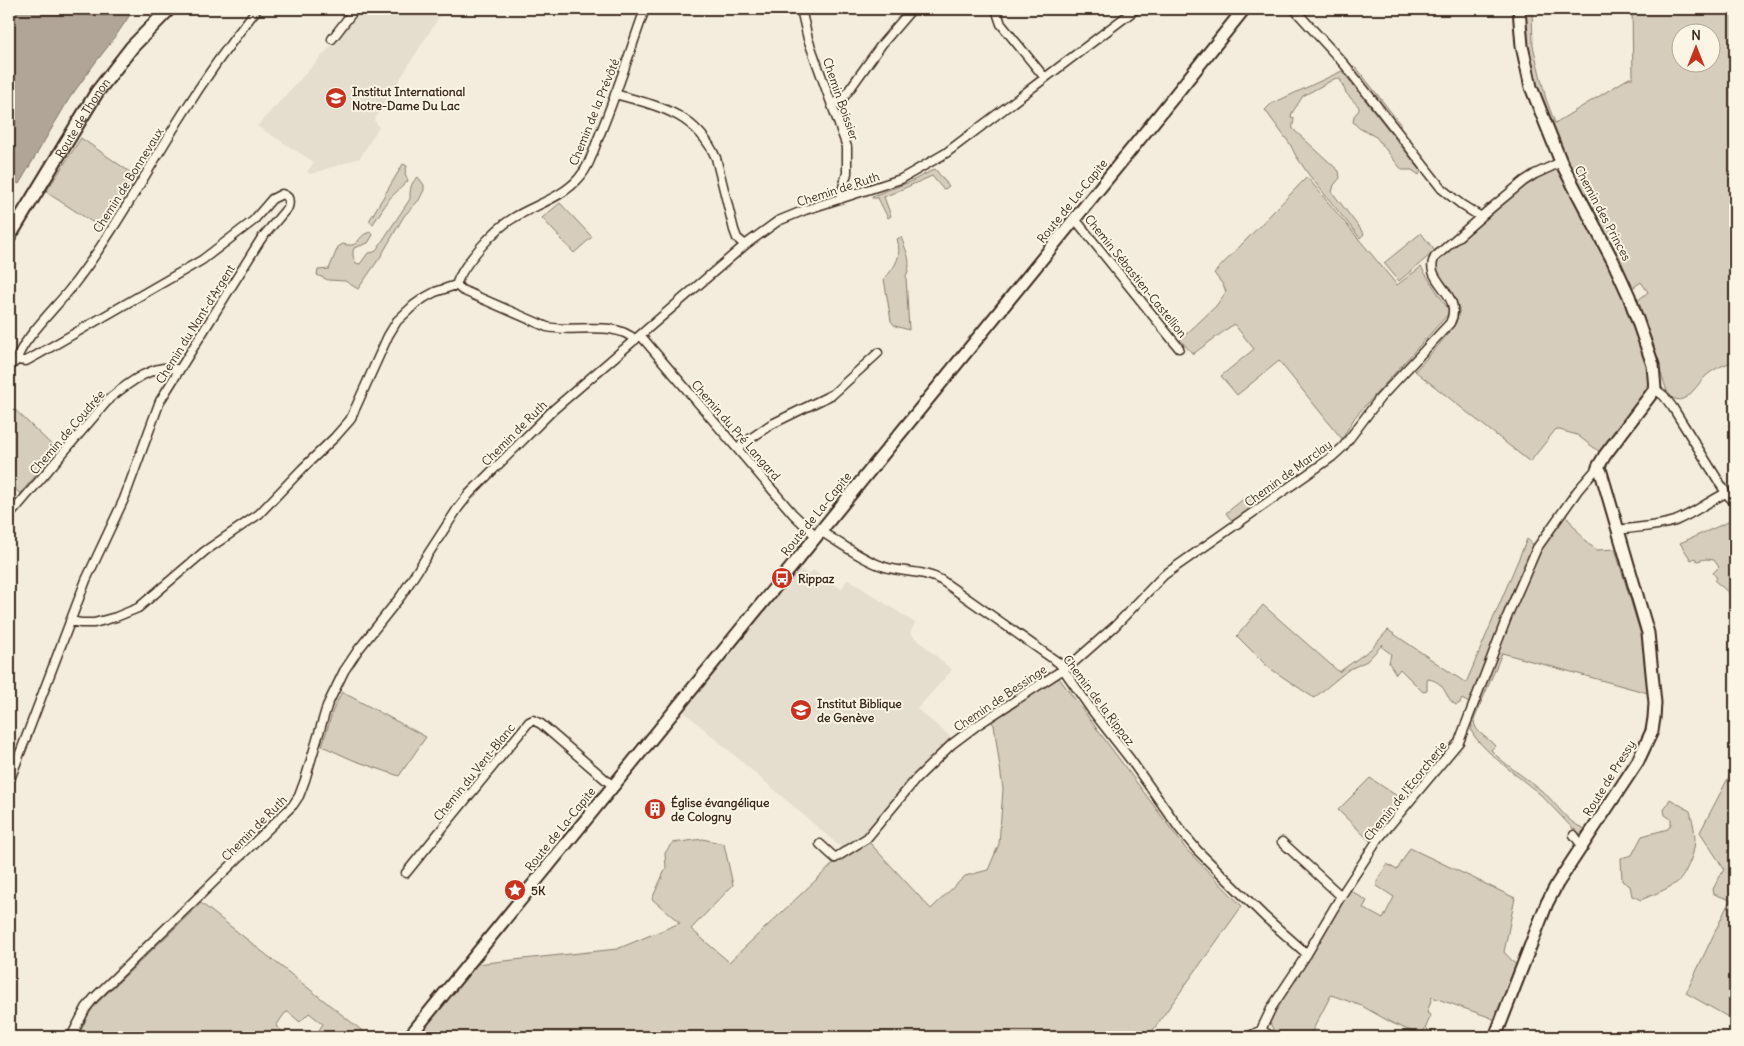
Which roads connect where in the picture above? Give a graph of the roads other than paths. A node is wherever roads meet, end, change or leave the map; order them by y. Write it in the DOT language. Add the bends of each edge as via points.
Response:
graph roads {
  1 [pos="158,9"];
  2 [pos="169,9"];
  3 [pos="256,9"];
  4 [pos="355,9"];
  5 [pos="645,9"];
  6 [pos="801,9"];
  7 [pos="912,9"];
  8 [pos="996,9"];
  9 [pos="1136,9"];
  10 [pos="1244,9"];
  11 [pos="1294,9"];
  12 [pos="1519,9"];
  13 [pos="332,39"];
  14 [pos="1045,78"];
  15 [pos="615,94"];
  16 [pos="832,105"];
  17 [pos="1561,162"];
  18 [pos="840,199"];
  19 [pos="1480,217"];
  20 [pos="1075,219"];
  21 [pos="9,222"];
  22 [pos="9,237"];
  23 [pos="745,245"];
  24 [pos="456,285"];
  25 [pos="638,338"];
  26 [pos="1179,348"];
  27 [pos="878,353"];
  28 [pos="17,360"];
  29 [pos="9,367"];
  30 [pos="179,370"];
  31 [pos="1655,389"];
  32 [pos="737,448"];
  33 [pos="1598,467"];
  34 [pos="1726,492"];
  35 [pos="1735,503"];
  36 [pos="9,516"];
  37 [pos="1617,530"];
  38 [pos="818,534"];
  39 [pos="70,621"];
  40 [pos="1064,669"];
  41 [pos="9,782"];
  42 [pos="613,786"];
  43 [pos="1574,835"];
  44 [pos="1282,842"];
  45 [pos="820,844"];
  46 [pos="1582,846"];
  47 [pos="406,873"];
  48 [pos="1341,896"];
  49 [pos="1307,954"];
  50 [pos="1261,1030"];
  51 [pos="71,1037"];
  52 [pos="409,1037"];
  53 [pos="1248,1037"];
  54 [pos="1273,1037"];
  55 [pos="1495,1037"];
  1 -- 21 [label="main road, Route de Thonon" via="114,55 92,85"];
  2 -- 22 [label="main road, Route de Thonon" via="132,47 97,92"];
  3 -- 28 [label="street, Chemin de Bonnevaux" via="209,74 103,243 19,352"];
  4 -- 13 [label="street"];
  5 -- 15 [label="street, Chemin de la Prévôté"];
  6 -- 16 [label="street, Chemin Boissier"];
  7 -- 16 [label="street" via="844,96"];
  8 -- 14 [label="street" via="1001,24"];
  9 -- 14 [label="street, Chemin de Ruth"];
  10 -- 20 [label="street, Route de La-Capite"];
  11 -- 19 [label="street" via="1345,65 1442,189"];
  12 -- 17 [label="street" via="1527,74"];
  14 -- 18 [label="street, Chemin de Ruth" via="921,169 888,184"];
  15 -- 23 [label="street" via="674,112 708,142 716,158 734,230"];
  15 -- 24 [label="street, Chemin de la Prévôté" via="587,167 580,177 563,191 509,221 470,259 459,274"];
  16 -- 18 [label="street, Chemin Boissier" via="848,155"];
  17 -- 19 [label="street, Chemin des Princes" via="1524,181"];
  17 -- 31 [label="street, Chemin des Princes" via="1629,296 1653,366"];
  18 -- 23 [label="street, Chemin de Ruth" via="778,222"];
  19 -- 40 [label="street, Chemin de Marclay" via="1432,263 1435,276 1453,304 1450,323 1380,398 1343,446 1304,478 1164,575 1115,626"];
  20 -- 26 [label="street, Chemin Sébastien-Castellion"];
  20 -- 38 [label="street, Route de La-Capite"];
  23 -- 25 [label="street, Chemin de Ruth"];
  24 -- 25 [label="street, Chemin du Pré Langard" via="544,326 618,330"];
  24 -- 39 [label="street" via="435,292 409,309 388,336 350,420 259,514 205,551 138,608 94,623"];
  25 -- 32 [label="street, Chemin du Pré Langard"];
  25 -- 51 [label="street, Chemin de Ruth" via="553,410 469,494 401,596 344,671 327,706 305,780 293,805 94,998"];
  27 -- 32 [label="street" via="833,394 770,424"];
  28 -- 29 [label="street, Chemin du Nant-d'Argent"];
  28 -- 30 [label="street, Chemin du Nant-d'Argent" via="37,355 202,260 253,221 276,196 284,194 289,201 288,207 261,239"];
  30 -- 36 [label="street, Chemin de Coudrée" via="169,367 156,370 129,383 110,398"];
  30 -- 39 [label="street, Chemin du Nant-d'Argent" via="155,412 127,492"];
  31 -- 33 [label="street"];
  31 -- 34 [label="street" via="1673,408"];
  32 -- 38 [label="street, Chemin du Pré Langard" via="793,514"];
  33 -- 37 [label="street, Route de Pressy"];
  33 -- 48 [label="street, Chemin de l'Ecorcherie" via="1582,484 1538,548 1458,742 1387,828"];
  34 -- 35 [label="street"];
  34 -- 37 [label="street" via="1675,520"];
  37 -- 46 [label="street, Route de Pressy" via="1650,645 1654,718 1638,761"];
  38 -- 40 [label="street, Chemin de la Rippaz" via="874,563 922,572 941,580 1044,651"];
  38 -- 42 [label="street, Route de La-Capite"];
  39 -- 41 [label="street, Chemin du Nant-d'Argent"];
  40 -- 45 [label="street, Chemin de Bessinge" via="952,744 916,779 867,838 835,858"];
  40 -- 49 [label="street, Chemin de la Rippaz" via="1197,850"];
  42 -- 47 [label="street, Chemin du Vent-Blanc" via="533,720"];
  42 -- 52 [label="street, Route de La-Capite"];
  43 -- 46 [label="street"];
  44 -- 48 [label="street"];
  46 -- 55 [label="street, Route de Pressy" via="1548,902"];
  48 -- 49 [label="street, Chemin de l'Ecorcherie"];
  49 -- 50 [label="street, Chemin de l'Ecorcherie"];
  50 -- 53 [label="street"];
  50 -- 54 [label="street"];
}
